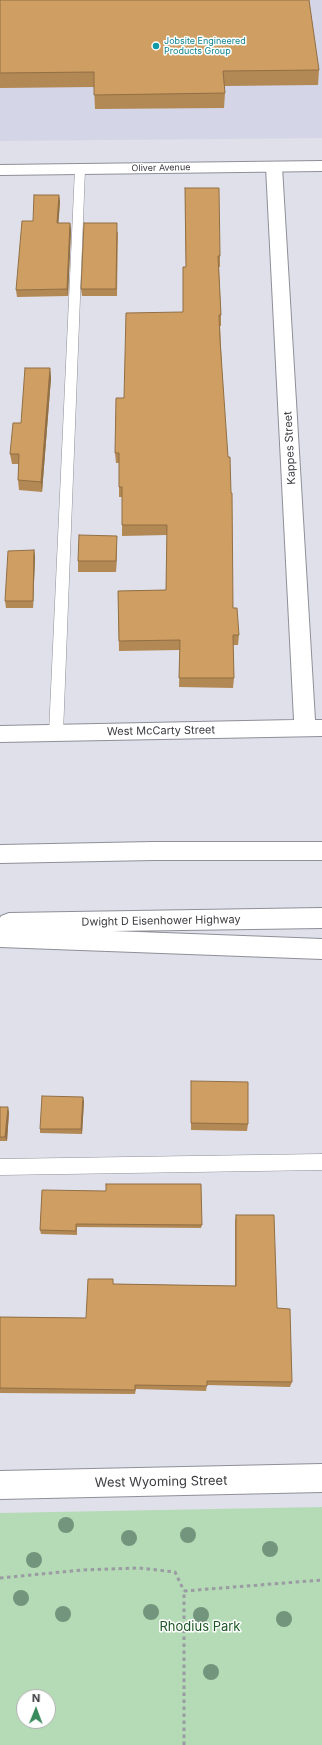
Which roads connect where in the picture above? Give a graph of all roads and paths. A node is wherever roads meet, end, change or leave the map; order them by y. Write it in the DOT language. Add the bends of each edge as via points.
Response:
graph roads {
  1 [pos="322,166"];
  2 [pos="274,167"];
  3 [pos="80,169"];
  4 [pos="0,170"];
  5 [pos="314,729"];
  6 [pos="56,733"];
  7 [pos="0,734"];
  8 [pos="322,851"];
  9 [pos="0,854"];
  10 [pos="322,918"];
  11 [pos="0,923"];
  12 [pos="0,937"];
  13 [pos="322,949"];
  14 [pos="322,1162"];
  15 [pos="0,1167"];
  16 [pos="322,1478"];
  17 [pos="0,1485"];
  18 [pos="0,1578"];
  19 [pos="322,1580"];
  20 [pos="184,1591"];
  21 [pos="184,1745"];
  1 -- 2 [label="main road, Oliver Avenue"];
  2 -- 3 [label="main road, Oliver Avenue"];
  2 -- 5 [label="main road, Kappes Street"];
  3 -- 4 [label="main road, Oliver Avenue"];
  3 -- 6 [label="lane"];
  5 -- 6 [label="main road, West McCarty Street"];
  6 -- 7 [label="main road, West McCarty Street"];
  8 -- 9 [label="main road"];
  10 -- 11 [label="main road, Dwight D Eisenhower Highway"];
  12 -- 13 [label="main road"];
  14 -- 15 [label="lane"];
  16 -- 17 [label="main road, West Wyoming Street"];
  18 -- 20 [label="path" via="82,1570 138,1568 175,1572"];
  19 -- 20 [label="path"];
  20 -- 21 [label="path"];
}
